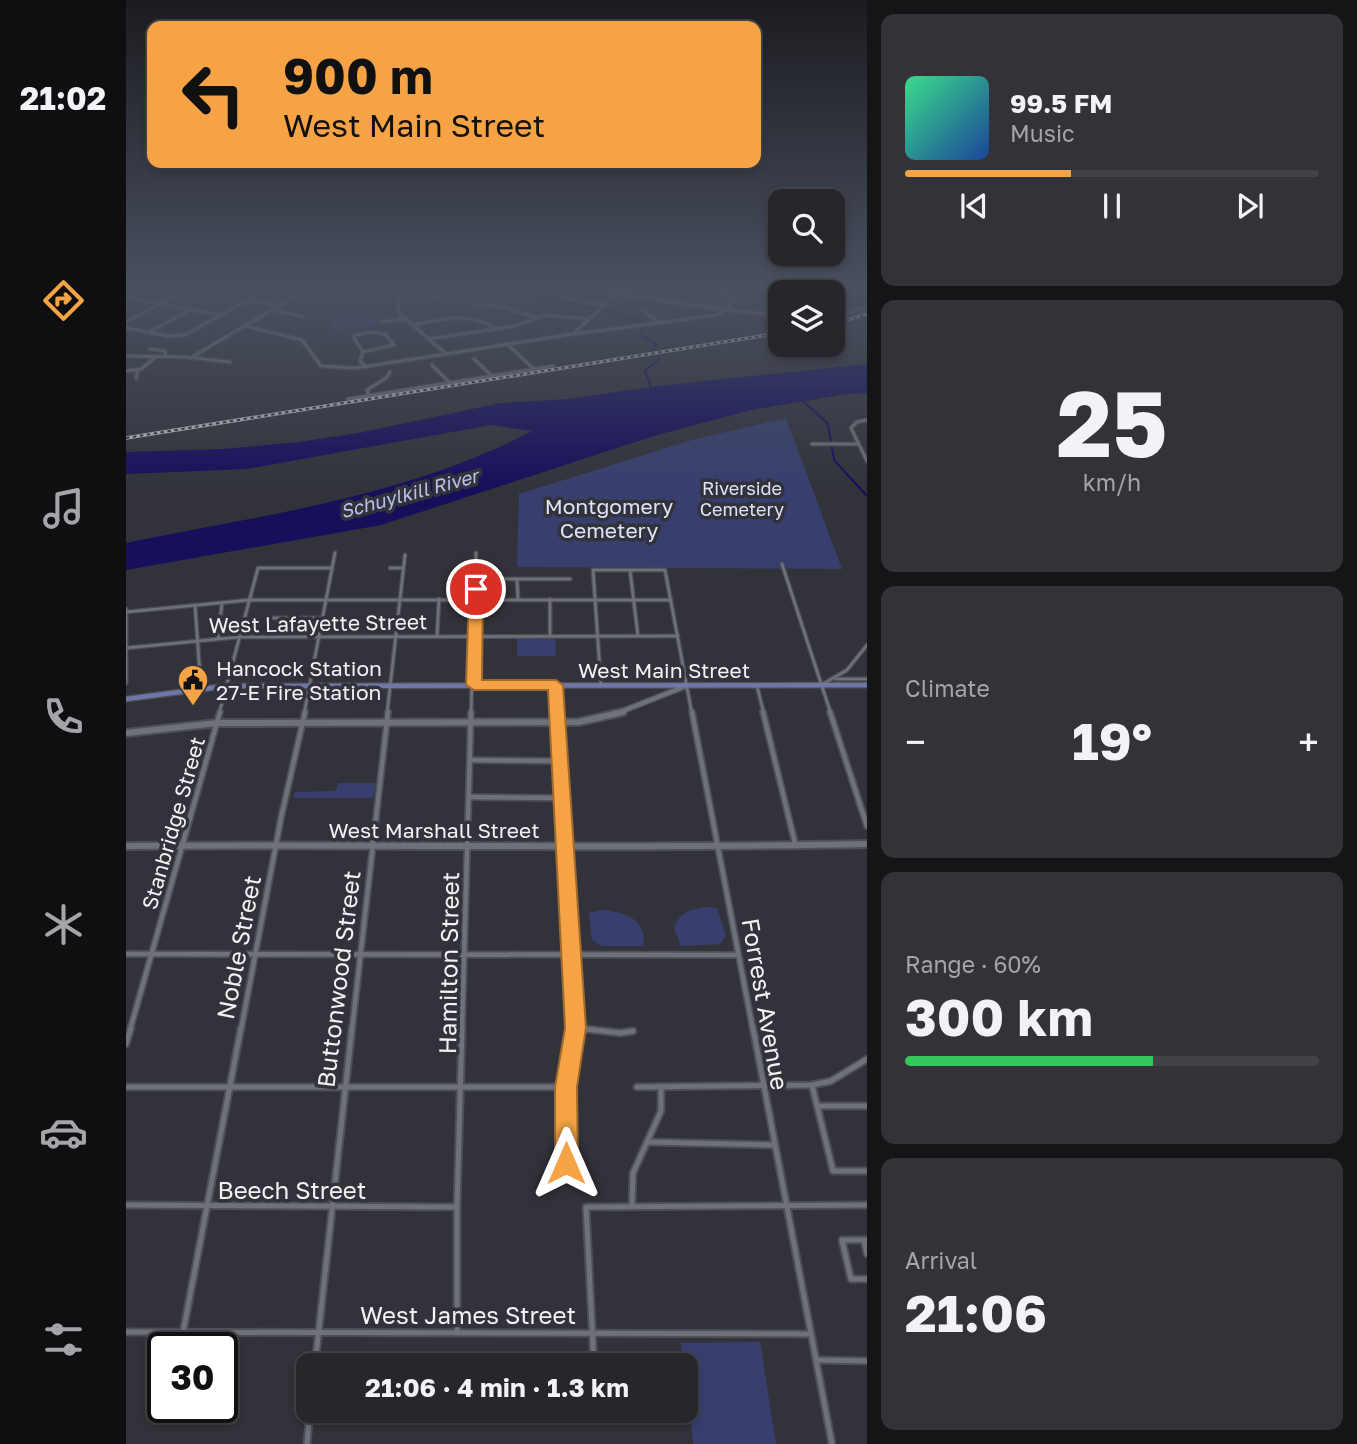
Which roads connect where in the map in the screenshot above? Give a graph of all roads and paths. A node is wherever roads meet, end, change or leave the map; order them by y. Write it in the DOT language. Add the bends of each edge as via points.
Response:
graph roads {
  1 [pos="197,354"];
  2 [pos="313,354"];
  3 [pos="362,354"];
  4 [pos="443,354"];
  5 [pos="519,354"];
  6 [pos="126,356"];
  7 [pos="166,356"];
  8 [pos="233,356"];
  9 [pos="156,357"];
  10 [pos="192,357"];
  11 [pos="474,359"];
  12 [pos="225,362"];
  13 [pos="230,362"];
  14 [pos="432,365"];
  15 [pos="553,366"];
  16 [pos="366,367"];
  17 [pos="535,369"];
  18 [pos="138,370"];
  19 [pos="126,371"];
  20 [pos="390,372"];
  21 [pos="492,376"];
  22 [pos="136,378"];
  23 [pos="450,383"];
  24 [pos="369,396"];
  25 [pos="348,399"];
  26 [pos="867,420"];
  27 [pos="812,444"];
  28 [pos="858,444"];
  29 [pos="867,461"];
  30 [pos="335,553"];
  31 [pos="476,553"];
  32 [pos="404,555"];
  33 [pos="782,564"];
  34 [pos="332,568"];
  35 [pos="390,568"];
  36 [pos="403,568"];
  37 [pos="631,570"];
  38 [pos="477,579"];
  39 [pos="517,579"];
  40 [pos="570,579"];
  41 [pos="439,599"];
  42 [pos="476,599"];
  43 [pos="518,599"];
  44 [pos="550,599"];
  45 [pos="634,599"];
  46 [pos="249,600"];
  47 [pos="326,600"];
  48 [pos="400,600"];
  49 [pos="596,600"];
  50 [pos="671,600"];
  51 [pos="222,603"];
  52 [pos="195,605"];
  53 [pos="126,611"];
  54 [pos="273,618"];
  55 [pos="321,618"];
  56 [pos="319,635"];
  57 [pos="550,635"];
  58 [pos="395,636"];
  59 [pos="436,636"];
  60 [pos="475,636"];
  61 [pos="598,636"];
  62 [pos="638,636"];
  63 [pos="678,636"];
  64 [pos="239,637"];
  65 [pos="218,639"];
  66 [pos="198,640"];
  67 [pos="867,645"];
  68 [pos="126,648"];
  69 [pos="834,679"];
  70 [pos="867,679"];
  71 [pos="126,683"];
  72 [pos="309,685"];
  73 [pos="391,685"];
  74 [pos="474,685"];
  75 [pos="556,685"];
  76 [pos="601,685"];
  77 [pos="757,685"];
  78 [pos="822,685"];
  79 [pos="867,685"];
  80 [pos="226,686"];
  81 [pos="687,686"];
  82 [pos="201,689"];
  83 [pos="126,699"];
  84 [pos="217,723"];
  85 [pos="387,723"];
  86 [pos="558,723"];
  87 [pos="301,724"];
  88 [pos="473,724"];
  89 [pos="126,733"];
  90 [pos="470,760"];
  91 [pos="560,761"];
  92 [pos="471,797"];
  93 [pos="562,798"];
  94 [pos="867,825"];
  95 [pos="372,844"];
  96 [pos="867,844"];
  97 [pos="468,845"];
  98 [pos="564,845"];
  99 [pos="795,845"];
  100 [pos="126,846"];
  101 [pos="276,846"];
  102 [pos="718,846"];
  103 [pos="182,847"];
  104 [pos="126,954"];
  105 [pos="152,954"];
  106 [pos="256,954"];
  107 [pos="467,954"];
  108 [pos="572,954"];
  109 [pos="360,955"];
  110 [pos="738,955"];
  111 [pos="575,1028"];
  112 [pos="633,1031"];
  113 [pos="126,1044"];
  114 [pos="867,1059"];
  115 [pos="812,1085"];
  116 [pos="345,1086"];
  117 [pos="462,1086"];
  118 [pos="763,1086"];
  119 [pos="126,1087"];
  120 [pos="566,1087"];
  121 [pos="637,1087"];
  122 [pos="661,1087"];
  123 [pos="231,1088"];
  124 [pos="817,1106"];
  125 [pos="867,1106"];
  126 [pos="649,1142"];
  127 [pos="774,1145"];
  128 [pos="566,1163"];
  129 [pos="867,1171"];
  130 [pos="126,1205"];
  131 [pos="632,1205"];
  132 [pos="785,1205"];
  133 [pos="207,1206"];
  134 [pos="334,1206"];
  135 [pos="457,1207"];
  136 [pos="866,1207"];
  137 [pos="865,1240"];
  138 [pos="867,1254"];
  139 [pos="867,1279"];
  140 [pos="184,1331"];
  141 [pos="126,1332"];
  142 [pos="319,1332"];
  143 [pos="457,1332"];
  144 [pos="592,1333"];
  145 [pos="810,1334"];
  146 [pos="316,1353"];
  147 [pos="593,1353"];
  148 [pos="817,1360"];
  149 [pos="867,1361"];
  150 [pos="309,1423"];
  151 [pos="307,1444"];
  152 [pos="832,1444"];
  1 -- 10 [label="street"];
  2 -- 16 [label="street" via="321,366"];
  3 -- 16 [label="street" via="360,361"];
  4 -- 16 [label="street"];
  5 -- 17 [label="street"];
  6 -- 9 [label="street"];
  7 -- 9 [label="street"];
  7 -- 10 [label="street"];
  8 -- 12 [label="street"];
  9 -- 18 [label="street"];
  10 -- 12 [label="street"];
  11 -- 21 [label="street"];
  12 -- 13 [label="street"];
  14 -- 23 [label="street"];
  15 -- 17 [label="street"];
  17 -- 21 [label="street"];
  18 -- 19 [label="street"];
  18 -- 22 [label="street"];
  20 -- 24 [label="street" via="367,390"];
  21 -- 23 [label="street"];
  23 -- 24 [label="street"];
  24 -- 25 [label="street"];
  26 -- 28 [label="street" via="852,426"];
  27 -- 28 [label="street"];
  28 -- 29 [label="street"];
  30 -- 34 [label="street, Noble Street"];
  31 -- 38 [label="street, Hamilton Street"];
  32 -- 36 [label="street, Buttonwood Street"];
  33 -- 78 [label="street"];
  34 -- 46 [label="street, Stanbridge Street" via="258,568"];
  34 -- 47 [label="street, Noble Street"];
  35 -- 36 [label="street"];
  36 -- 48 [label="street, Buttonwood Street"];
  37 -- 45 [label="street"];
  37 -- 49 [label="street" via="593,570"];
  37 -- 50 [label="street, Forrest Avenue" via="665,570"];
  38 -- 39 [label="street"];
  38 -- 42 [label="street, Hamilton Street"];
  39 -- 40 [label="street"];
  39 -- 43 [label="street"];
  41 -- 42 [label="street"];
  41 -- 48 [label="street"];
  41 -- 59 [label="street"];
  42 -- 43 [label="street"];
  42 -- 60 [label="street, Hamilton Street"];
  43 -- 44 [label="street"];
  44 -- 49 [label="street"];
  44 -- 57 [label="street"];
  45 -- 49 [label="street"];
  45 -- 50 [label="street"];
  45 -- 62 [label="street"];
  46 -- 47 [label="street"];
  46 -- 51 [label="street"];
  46 -- 64 [label="street, Stanbridge Street"];
  47 -- 48 [label="street"];
  47 -- 55 [label="street, Noble Street"];
  48 -- 58 [label="street, Buttonwood Street"];
  49 -- 61 [label="street"];
  50 -- 63 [label="street, Forrest Avenue"];
  51 -- 52 [label="street"];
  51 -- 65 [label="street"];
  52 -- 53 [label="street"];
  52 -- 66 [label="street"];
  53 -- 68 [label="street"];
  54 -- 55 [label="street"];
  55 -- 56 [label="street, Noble Street"];
  56 -- 58 [label="street, West Lafayette Street"];
  56 -- 64 [label="street, West Lafayette Street"];
  56 -- 72 [label="street, Noble Street"];
  57 -- 60 [label="street, West Lafayette Street"];
  57 -- 61 [label="street, West Lafayette Street"];
  58 -- 59 [label="street, West Lafayette Street"];
  58 -- 73 [label="street, Buttonwood Street"];
  59 -- 60 [label="street, West Lafayette Street"];
  60 -- 74 [label="street, Hamilton Street"];
  61 -- 62 [label="street, West Lafayette Street"];
  61 -- 76 [label="street"];
  62 -- 63 [label="street, West Lafayette Street"];
  63 -- 81 [label="street, Forrest Avenue"];
  64 -- 65 [label="street, West Lafayette Street"];
  64 -- 80 [label="street, Stanbridge Street"];
  65 -- 66 [label="street, West Lafayette Street"];
  66 -- 68 [label="street, West Lafayette Street"];
  66 -- 82 [label="street"];
  67 -- 69 [label="street"];
  68 -- 71 [label="street"];
  69 -- 70 [label="street"];
  69 -- 78 [label="street"];
  72 -- 73 [label="main road, West Main Street"];
  72 -- 80 [label="main road, West Main Street"];
  72 -- 87 [label="street, Noble Street"];
  73 -- 74 [label="main road, West Main Street"];
  73 -- 85 [label="street, Buttonwood Street"];
  74 -- 75 [label="main road, West Main Street"];
  74 -- 88 [label="street, Hamilton Street"];
  75 -- 76 [label="main road, West Main Street"];
  75 -- 86 [label="street"];
  76 -- 81 [label="main road, West Main Street"];
  77 -- 78 [label="main road, West Main Street"];
  77 -- 81 [label="main road, West Main Street"];
  77 -- 99 [label="street"];
  78 -- 79 [label="main road, West Main Street"];
  78 -- 94 [label="street"];
  80 -- 82 [label="main road, West Main Street"];
  80 -- 84 [label="street, Stanbridge Street"];
  81 -- 86 [label="street" via="612,715"];
  81 -- 102 [label="street, Forrest Avenue"];
  82 -- 83 [label="main road, West Main Street"];
  84 -- 87 [label="street"];
  84 -- 89 [label="street"];
  84 -- 103 [label="street, Stanbridge Street"];
  85 -- 87 [label="street"];
  85 -- 88 [label="street"];
  85 -- 95 [label="street, Buttonwood Street"];
  86 -- 88 [label="street"];
  86 -- 91 [label="street"];
  87 -- 101 [label="street, Noble Street"];
  88 -- 90 [label="street, Hamilton Street"];
  90 -- 91 [label="street"];
  90 -- 92 [label="street, Hamilton Street"];
  91 -- 93 [label="street"];
  92 -- 93 [label="street"];
  92 -- 97 [label="street, Hamilton Street"];
  93 -- 98 [label="street"];
  95 -- 97 [label="street, West Marshall Street"];
  95 -- 101 [label="street, West Marshall Street"];
  95 -- 109 [label="street, Buttonwood Street"];
  96 -- 99 [label="street, West Marshall Street"];
  97 -- 98 [label="street, West Marshall Street"];
  97 -- 107 [label="street, Hamilton Street"];
  98 -- 102 [label="street, West Marshall Street"];
  98 -- 108 [label="street"];
  99 -- 102 [label="street, West Marshall Street"];
  100 -- 103 [label="street, West Marshall Street"];
  101 -- 103 [label="street, West Marshall Street"];
  101 -- 106 [label="street, Noble Street"];
  102 -- 110 [label="street, Forrest Avenue"];
  103 -- 105 [label="street, Stanbridge Street"];
  104 -- 105 [label="street"];
  105 -- 106 [label="street"];
  105 -- 113 [label="street, Stanbridge Street"];
  106 -- 109 [label="street"];
  106 -- 123 [label="street, Noble Street"];
  107 -- 108 [label="street"];
  107 -- 109 [label="street"];
  107 -- 117 [label="street, Hamilton Street"];
  108 -- 110 [label="street"];
  108 -- 111 [label="street"];
  109 -- 116 [label="street, Buttonwood Street"];
  110 -- 118 [label="street, Forrest Avenue"];
  111 -- 112 [label="street"];
  111 -- 120 [label="street"];
  114 -- 115 [label="street" via="831,1081"];
  115 -- 118 [label="street"];
  115 -- 124 [label="street"];
  116 -- 117 [label="street"];
  116 -- 123 [label="street"];
  116 -- 134 [label="street, Buttonwood Street"];
  117 -- 120 [label="street"];
  117 -- 135 [label="street, Hamilton Street"];
  118 -- 122 [label="street"];
  118 -- 127 [label="street, Forrest Avenue"];
  119 -- 123 [label="street"];
  120 -- 128 [label="street"];
  121 -- 122 [label="street"];
  122 -- 126 [label="street" via="661,1111"];
  123 -- 133 [label="street, Noble Street"];
  124 -- 125 [label="street"];
  124 -- 129 [label="street" via="833,1171"];
  126 -- 127 [label="street"];
  126 -- 131 [label="street" via="633,1173"];
  127 -- 132 [label="street, Forrest Avenue"];
  130 -- 133 [label="street, Beech Street"];
  131 -- 132 [label="street"];
  131 -- 144 [label="street" via="586,1207"];
  132 -- 136 [label="street"];
  132 -- 145 [label="street, Forrest Avenue"];
  133 -- 134 [label="street, Beech Street"];
  133 -- 140 [label="street, Noble Street"];
  134 -- 135 [label="street, Beech Street"];
  134 -- 142 [label="street, Buttonwood Street"];
  135 -- 143 [label="street, Hamilton Street"];
  137 -- 138 [label="street"];
  137 -- 139 [label="street" via="842,1240 851,1279"];
  140 -- 141 [label="street, West James Street"];
  140 -- 142 [label="street, West James Street"];
  142 -- 143 [label="street, West James Street"];
  142 -- 146 [label="street, Buttonwood Street"];
  143 -- 144 [label="street, West James Street"];
  144 -- 145 [label="street, West James Street"];
  144 -- 147 [label="street"];
  145 -- 148 [label="street, Forrest Avenue"];
  148 -- 149 [label="street"];
  148 -- 152 [label="street, Forrest Avenue"];
  150 -- 151 [label="street"];
}
